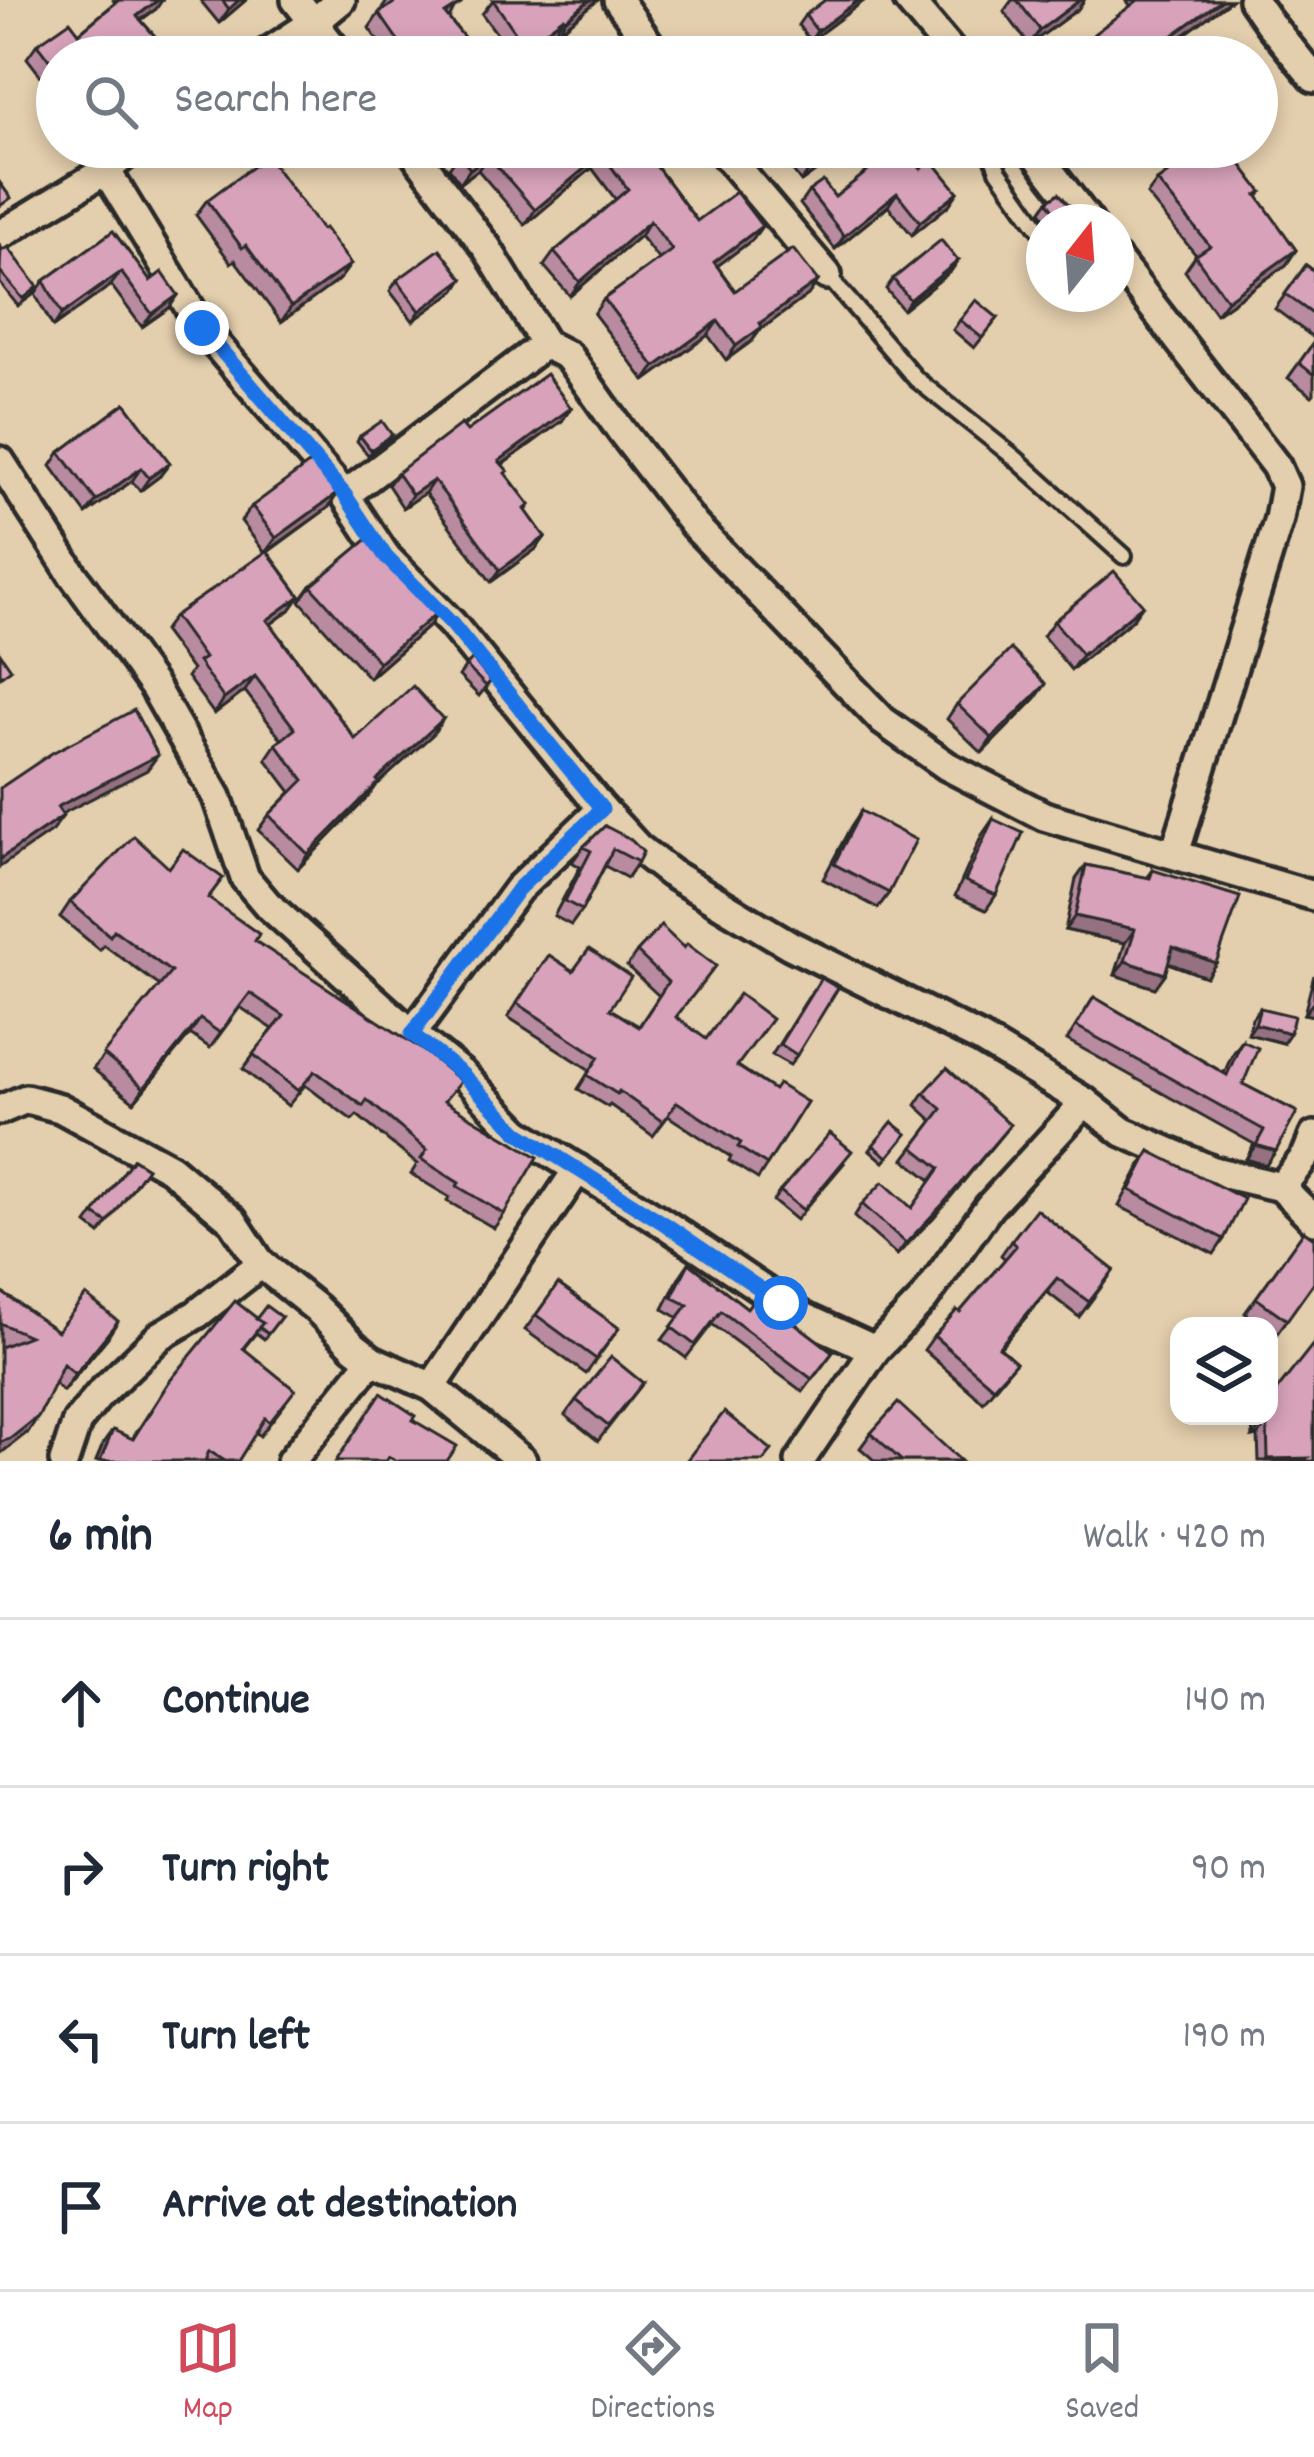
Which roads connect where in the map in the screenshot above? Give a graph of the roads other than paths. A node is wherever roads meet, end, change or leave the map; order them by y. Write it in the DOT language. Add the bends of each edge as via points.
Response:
graph roads {
  1 [pos="340,0"];
  2 [pos="618,0"];
  3 [pos="908,0"];
  4 [pos="1253,0"];
  5 [pos="305,11"];
  6 [pos="281,36"];
  7 [pos="325,36"];
  8 [pos="643,36"];
  9 [pos="938,36"];
  10 [pos="1314,78"];
  11 [pos="109,168"];
  12 [pos="426,168"];
  13 [pos="737,168"];
  14 [pos="997,168"];
  15 [pos="1047,168"];
  16 [pos="106,170"];
  17 [pos="1075,204"];
  18 [pos="1026,210"];
  19 [pos="0,235"];
  20 [pos="827,275"];
  21 [pos="1134,282"];
  22 [pos="545,344"];
  23 [pos="0,461"];
  24 [pos="345,495"];
  25 [pos="1124,556"];
  26 [pos="602,809"];
  27 [pos="1175,853"];
  28 [pos="1314,896"];
  29 [pos="412,1034"];
  30 [pos="1085,1102"];
  31 [pos="0,1110"];
  32 [pos="1314,1136"];
  33 [pos="578,1169"];
  34 [pos="1281,1187"];
  35 [pos="1314,1220"];
  36 [pos="261,1264"];
  37 [pos="875,1350"];
  38 [pos="372,1360"];
  39 [pos="432,1388"];
  40 [pos="64,1461"];
  41 [pos="291,1461"];
  42 [pos="522,1461"];
  43 [pos="800,1461"];
  1 -- 5 [label="street"];
  2 -- 8 [label="street"];
  3 -- 9 [label="street"];
  4 -- 10 [label="street"];
  5 -- 6 [label="street"];
  5 -- 7 [label="street"];
  11 -- 16 [label="street"];
  12 -- 22 [label="street"];
  13 -- 20 [label="street"];
  14 -- 18 [label="lane"];
  15 -- 17 [label="street"];
  16 -- 19 [label="street"];
  16 -- 24 [label="street" via="202,328"];
  20 -- 25 [label="lane" via="916,379"];
  21 -- 27 [label="street" via="1285,486"];
  22 -- 24 [label="street"];
  22 -- 27 [label="street" via="568,356 694,525 883,721 960,774 1044,816"];
  23 -- 29 [label="street" via="154,687 217,797 245,878"];
  24 -- 26 [label="street" via="386,557 452,624"];
  26 -- 29 [label="street" via="518,889"];
  26 -- 30 [label="street" via="638,848 712,899"];
  27 -- 28 [label="street"];
  29 -- 33 [label="street" via="518,1132"];
  30 -- 34 [label="street" via="1123,1132 1213,1171"];
  30 -- 37 [label="street" via="988,1207 923,1299"];
  31 -- 36 [label="street" via="26,1099 60,1108 170,1168 233,1221"];
  32 -- 34 [label="street"];
  33 -- 37 [label="street" via="803,1317"];
  33 -- 39 [label="street"];
  34 -- 35 [label="street"];
  36 -- 38 [label="street"];
  36 -- 40 [label="street" via="160,1336 100,1395 77,1422"];
  37 -- 43 [label="street"];
  38 -- 39 [label="street"];
  38 -- 41 [label="street"];
  39 -- 42 [label="street"];
}
